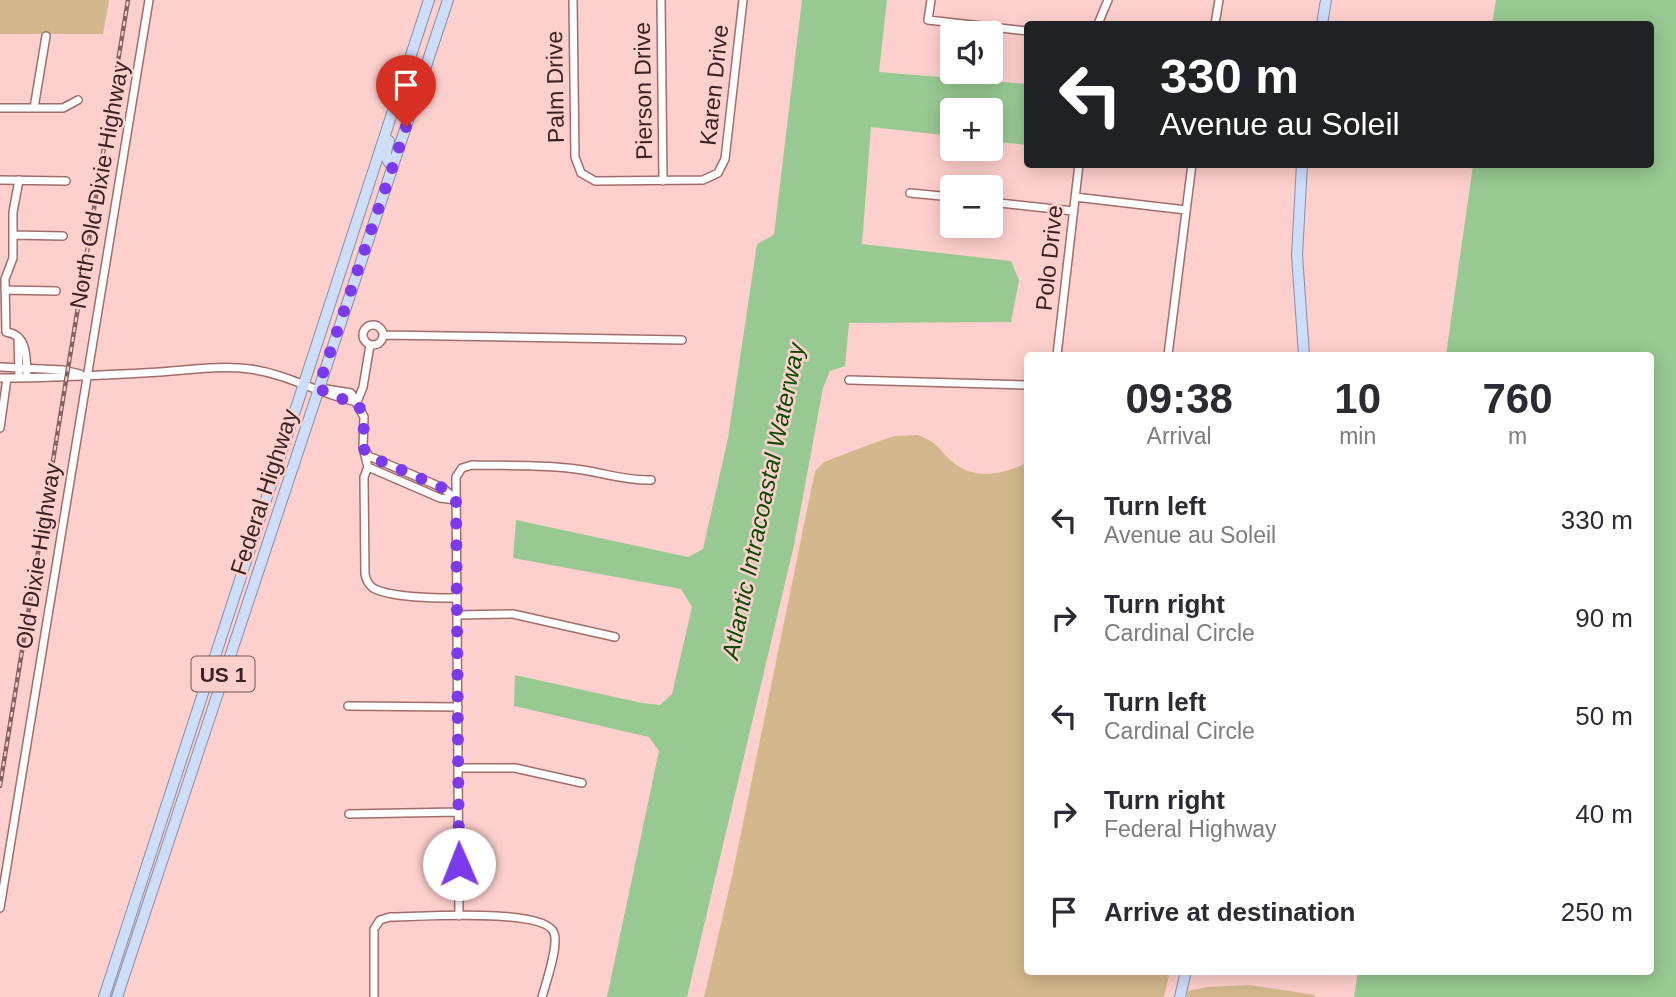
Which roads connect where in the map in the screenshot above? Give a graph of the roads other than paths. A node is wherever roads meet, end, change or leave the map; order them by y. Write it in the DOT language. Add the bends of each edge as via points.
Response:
graph roads {
  1 [pos="149,0"];
  2 [pos="429,0"];
  3 [pos="442,0"];
  4 [pos="448,0"];
  5 [pos="573,0"];
  6 [pos="661,0"];
  7 [pos="743,0"];
  8 [pos="931,0"];
  9 [pos="1108,0"];
  10 [pos="1219,0"];
  11 [pos="1326,0"];
  12 [pos="1099,21"];
  13 [pos="1215,21"];
  14 [pos="1322,21"];
  15 [pos="1024,32"];
  16 [pos="46,36"];
  17 [pos="402,83"];
  18 [pos="419,87"];
  19 [pos="78,100"];
  20 [pos="0,108"];
  21 [pos="34,108"];
  22 [pos="393,167"];
  23 [pos="1079,168"];
  24 [pos="1191,168"];
  25 [pos="1302,168"];
  26 [pos="373,170"];
  27 [pos="0,180"];
  28 [pos="19,180"];
  29 [pos="66,181"];
  30 [pos="663,181"];
  31 [pos="911,193"];
  32 [pos="940,196"];
  33 [pos="1075,197"];
  34 [pos="382,199"];
  35 [pos="1003,203"];
  36 [pos="1186,210"];
  37 [pos="1073,211"];
  38 [pos="13,234"];
  39 [pos="63,236"];
  40 [pos="2,279"];
  41 [pos="5,290"];
  42 [pos="56,291"];
  43 [pos="3,332"];
  44 [pos="383,335"];
  45 [pos="682,340"];
  46 [pos="370,345"];
  47 [pos="1057,352"];
  48 [pos="1168,352"];
  49 [pos="1304,352"];
  50 [pos="0,367"];
  51 [pos="22,367"];
  52 [pos="88,376"];
  53 [pos="23,377"];
  54 [pos="4,378"];
  55 [pos="849,380"];
  56 [pos="305,384"];
  57 [pos="1024,385"];
  58 [pos="318,388"];
  59 [pos="357,402"];
  60 [pos="0,428"];
  61 [pos="363,448"];
  62 [pos="368,467"];
  63 [pos="651,480"];
  64 [pos="456,500"];
  65 [pos="236,593"];
  66 [pos="457,597"];
  67 [pos="457,615"];
  68 [pos="240,625"];
  69 [pos="225,626"];
  70 [pos="615,637"];
  71 [pos="232,648"];
  72 [pos="348,706"];
  73 [pos="457,707"];
  74 [pos="458,768"];
  75 [pos="582,783"];
  76 [pos="458,812"];
  77 [pos="349,814"];
  78 [pos="0,908"];
  79 [pos="459,916"];
  80 [pos="117,957"];
  81 [pos="1185,975"];
  82 [pos="104,997"];
  83 [pos="109,997"];
  84 [pos="117,997"];
  85 [pos="374,997"];
  86 [pos="542,997"];
  87 [pos="1180,997"];
  1 -- 52 [label="street, North Old Dixie Highway"];
  2 -- 17 [label="main road, Federal Highway / US 1"];
  3 -- 18 [label="main road" via="419,71"];
  4 -- 18 [label="main road, Federal Highway / US 1"];
  5 -- 30 [label="street, Palm Drive" via="575,157 581,173 596,181"];
  6 -- 30 [label="street, Pierson Drive"];
  7 -- 30 [label="street, Karen Drive" via="725,159 718,173 703,180"];
  8 -- 15 [label="street" via="928,20"];
  9 -- 12 [label="street"];
  10 -- 13 [label="street"];
  11 -- 14 [label="main road"];
  16 -- 21 [label="street"];
  17 -- 22 [label="main road" via="401,104 385,156"];
  17 -- 26 [label="main road, Federal Highway / US 1"];
  18 -- 22 [label="main road, Federal Highway / US 1"];
  19 -- 21 [label="street" via="63,108"];
  20 -- 21 [label="street"];
  22 -- 34 [label="main road, Federal Highway / US 1"];
  23 -- 33 [label="street, Polo Drive"];
  24 -- 36 [label="street"];
  25 -- 49 [label="main road" via="1297,255"];
  26 -- 34 [label="main road" via="381,181"];
  26 -- 56 [label="main road, Federal Highway / US 1"];
  27 -- 28 [label="street"];
  28 -- 29 [label="street"];
  28 -- 38 [label="street"];
  31 -- 32 [label="street"];
  33 -- 36 [label="street"];
  33 -- 37 [label="street, Polo Drive"];
  34 -- 58 [label="main road, Federal Highway / US 1"];
  35 -- 37 [label="street"];
  36 -- 48 [label="street"];
  37 -- 47 [label="street, Polo Drive"];
  38 -- 39 [label="street"];
  38 -- 40 [label="street" via="13,258"];
  40 -- 41 [label="street"];
  41 -- 42 [label="street"];
  41 -- 43 [label="street"];
  43 -- 51 [label="street" via="12,332 25,346"];
  44 -- 45 [label="street"];
  44 -- 46 [label="street" via="380,343"];
  44 -- 46 [label="street" via="375,326 366,328 363,338"];
  46 -- 59 [label="street"];
  50 -- 51 [label="street"];
  51 -- 52 [label="street"];
  51 -- 53 [label="street"];
  52 -- 53 [label="street"];
  52 -- 56 [label="street" via="239,368"];
  52 -- 78 [label="street, Old Dixie Highway"];
  53 -- 54 [label="street"];
  54 -- 60 [label="street"];
  55 -- 57 [label="street"];
  56 -- 58 [label="street"];
  56 -- 65 [label="main road, Federal Highway / US 1"];
  58 -- 59 [label="street" via="351,393"];
  58 -- 68 [label="main road, Federal Highway / US 1"];
  59 -- 61 [label="street" via="364,417"];
  61 -- 62 [label="street"];
  61 -- 64 [label="street" via="369,456 443,488"];
  62 -- 64 [label="street" via="440,498"];
  62 -- 66 [label="street" via="364,491 368,584 377,590 423,598"];
  63 -- 64 [label="street" via="548,466 472,465 462,468 456,477"];
  64 -- 66 [label="street"];
  65 -- 68 [label="main road"];
  65 -- 69 [label="main road, Federal Highway / US 1"];
  66 -- 67 [label="street"];
  67 -- 70 [label="street" via="513,614"];
  67 -- 73 [label="street"];
  68 -- 71 [label="main road, Federal Highway / US 1"];
  69 -- 71 [label="main road"];
  69 -- 80 [label="main road, Federal Highway / US 1"];
  71 -- 84 [label="main road, Federal Highway / US 1"];
  72 -- 73 [label="street"];
  73 -- 74 [label="street"];
  74 -- 75 [label="street" via="514,768"];
  74 -- 76 [label="street"];
  76 -- 77 [label="street"];
  76 -- 79 [label="street"];
  79 -- 85 [label="street" via="380,920 374,929"];
  79 -- 86 [label="street" via="516,916 547,923 555,942"];
  80 -- 82 [label="main road, Federal Highway / US 1"];
  80 -- 83 [label="main road"];
  81 -- 87 [label="main road"];
}
